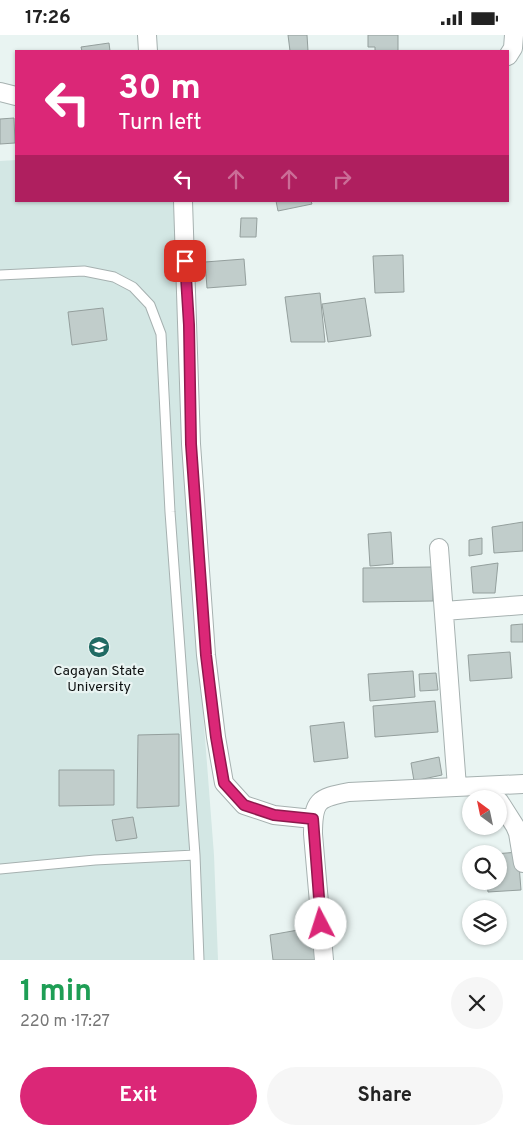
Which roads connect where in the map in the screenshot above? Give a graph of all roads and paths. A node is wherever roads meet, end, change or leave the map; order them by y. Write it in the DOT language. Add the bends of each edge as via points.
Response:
graph roads {
  1 [pos="147,35"];
  2 [pos="514,35"];
  3 [pos="148,50"];
  4 [pos="509,54"];
  5 [pos="0,93"];
  6 [pos="15,96"];
  7 [pos="183,202"];
  8 [pos="0,275"];
  9 [pos="439,548"];
  10 [pos="523,605"];
  11 [pos="444,611"];
  12 [pos="523,784"];
  13 [pos="457,787"];
  14 [pos="471,790"];
  15 [pos="508,790"];
  16 [pos="508,815"];
  17 [pos="313,819"];
  18 [pos="196,855"];
  19 [pos="523,863"];
  20 [pos="0,869"];
  21 [pos="199,960"];
  22 [pos="324,960"];
  1 -- 3 [label="street"];
  2 -- 4 [label="street"];
  5 -- 6 [label="street"];
  7 -- 17 [label="street" via="191,444 206,655 224,783 244,805 274,815"];
  8 -- 18 [label="lane" via="84,271 114,277 133,287 150,305 160,334"];
  9 -- 11 [label="street"];
  10 -- 11 [label="street"];
  11 -- 13 [label="street"];
  12 -- 15 [label="street"];
  13 -- 14 [label="street"];
  13 -- 17 [label="street" via="328,796 318,802"];
  16 -- 19 [label="street" via="518,833"];
  17 -- 22 [label="street"];
  18 -- 20 [label="lane"];
  18 -- 21 [label="lane"];
}
